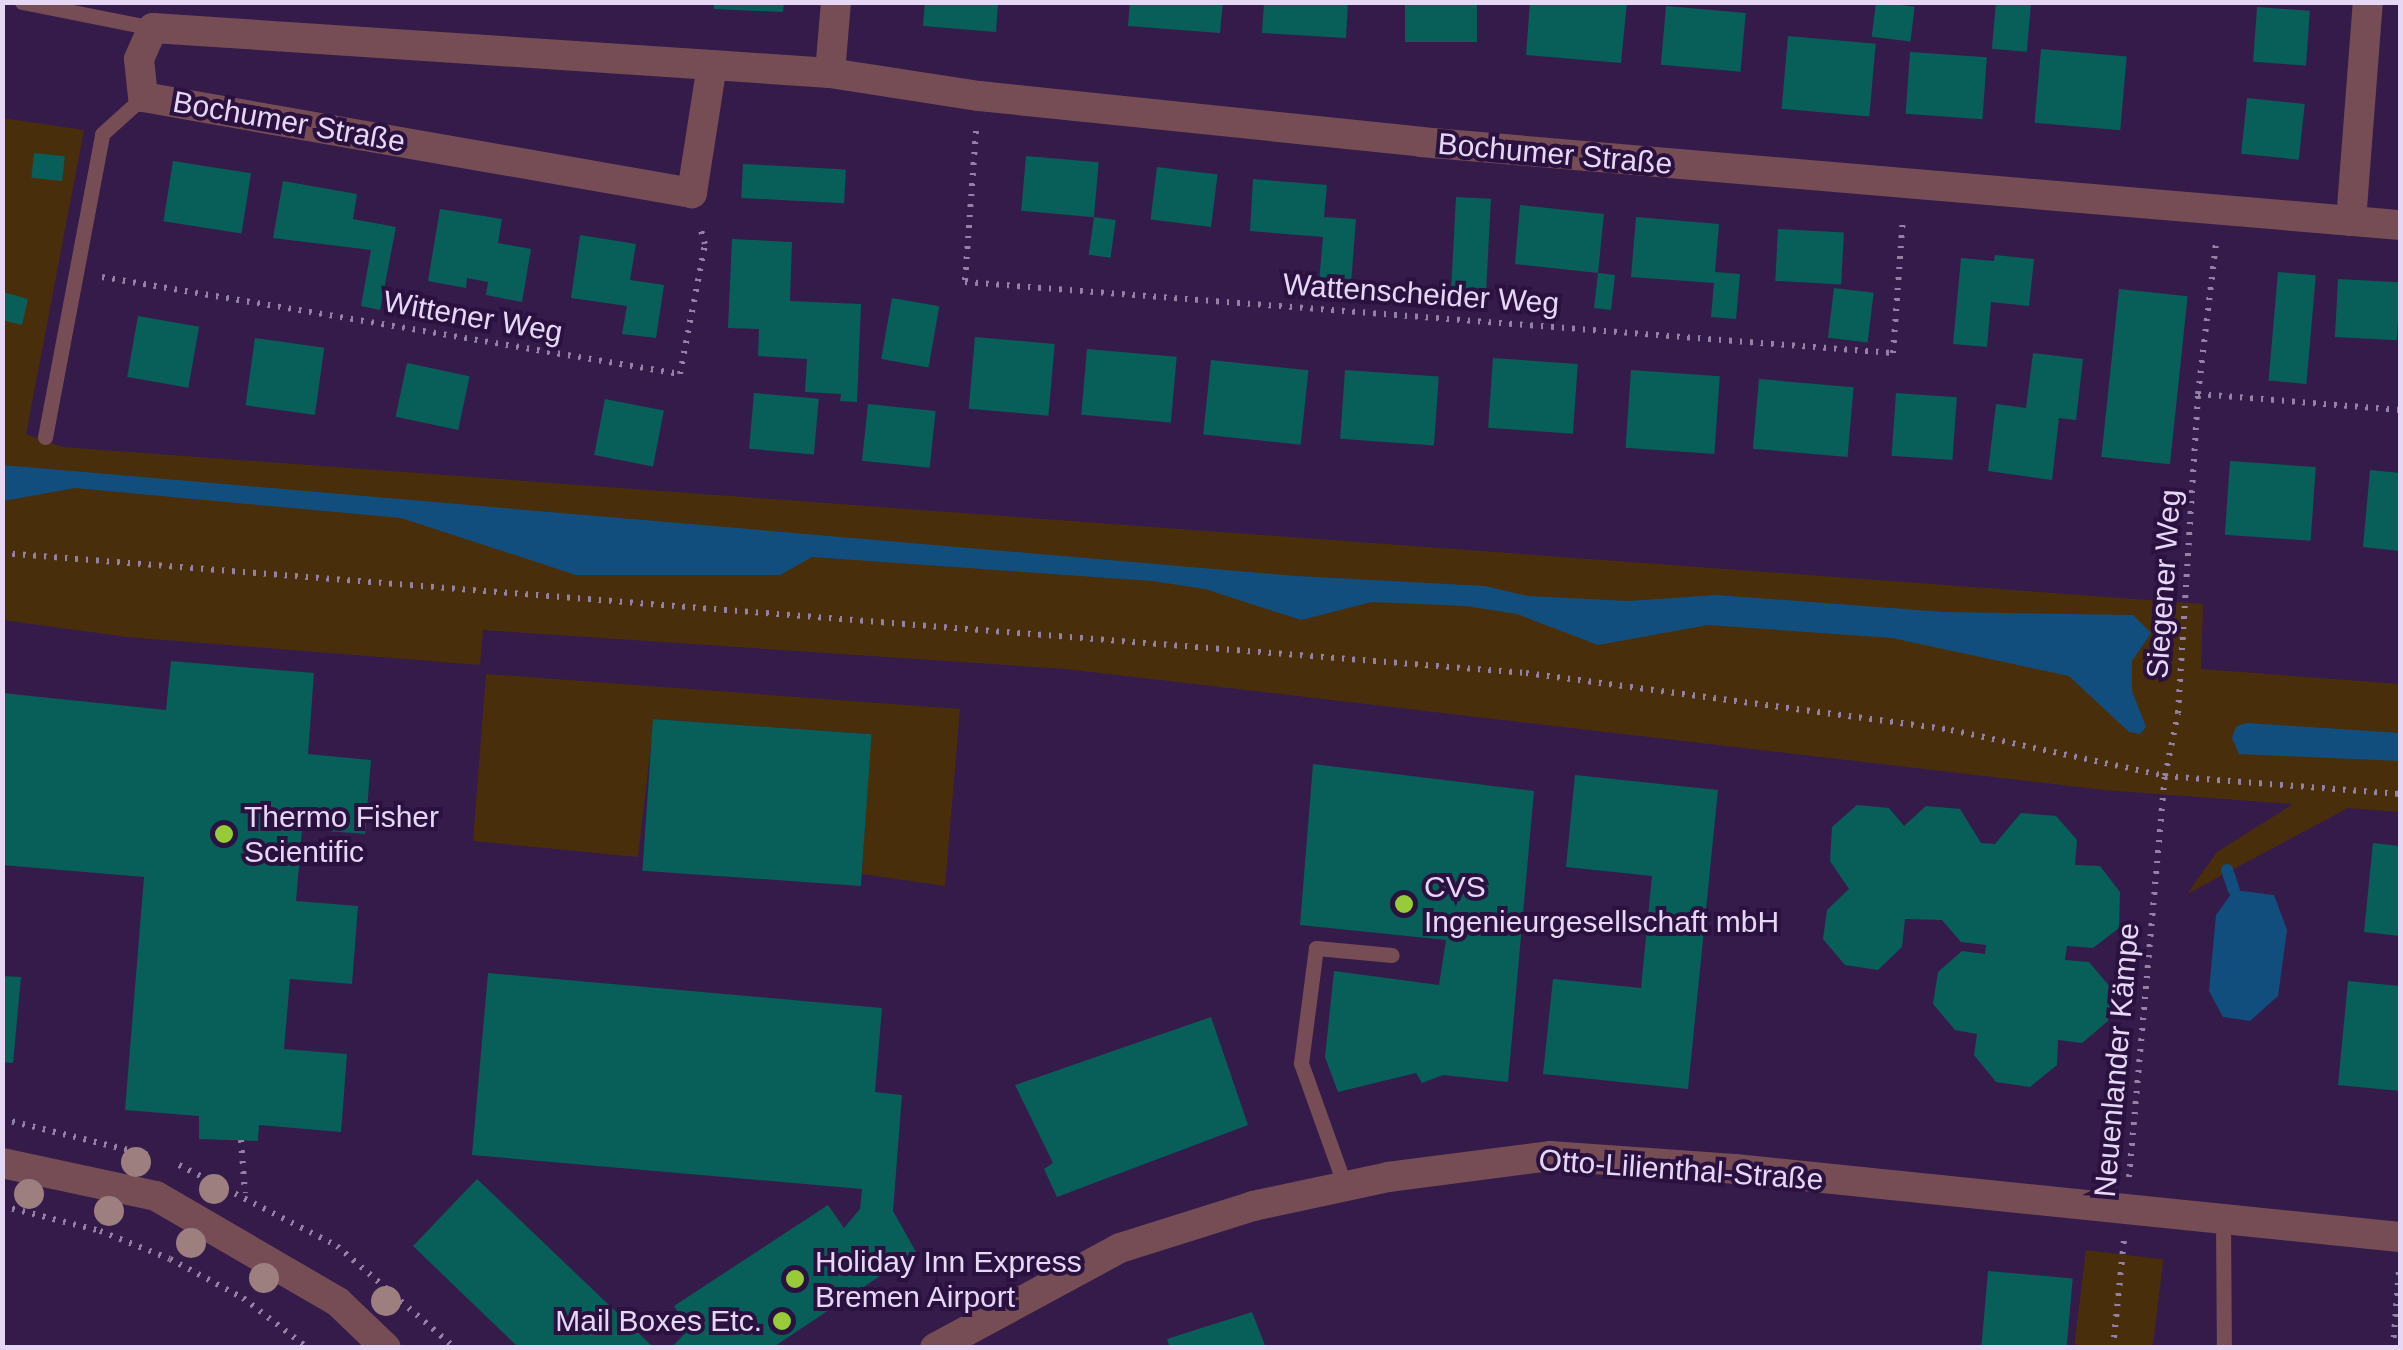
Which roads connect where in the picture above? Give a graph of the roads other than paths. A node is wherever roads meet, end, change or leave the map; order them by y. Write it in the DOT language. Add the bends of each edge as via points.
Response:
graph roads {
  1 [pos="22,2"];
  2 [pos="836,2"];
  3 [pos="2368,2"];
  4 [pos="153,28"];
  5 [pos="712,64"];
  6 [pos="830,73"];
  7 [pos="143,97"];
  8 [pos="2352,222"];
  9 [pos="2400,226"];
  10 [pos="45,437"];
  11 [pos="1392,955"];
  12 [pos="2,1163"];
  13 [pos="1345,1186"];
  14 [pos="2223,1220"];
  15 [pos="2400,1237"];
  16 [pos="386,1348"];
  17 [pos="934,1348"];
  18 [pos="2224,1348"];
  1 -- 4 [label="lane"];
  2 -- 6 [label="street"];
  3 -- 8 [label="street"];
  4 -- 5 [label="street, Bochumer Straße"];
  4 -- 7 [label="street, Bochumer Straße" via="139,59"];
  5 -- 6 [label="street, Bochumer Straße"];
  5 -- 7 [label="street, Bochumer Straße" via="692,193"];
  6 -- 8 [label="street, Bochumer Straße" via="979,96 1905,186"];
  7 -- 10 [label="lane" via="102,134"];
  8 -- 9 [label="street, Bochumer Straße"];
  11 -- 13 [label="lane" via="1316,948 1302,1063"];
  12 -- 16 [label="street" via="156,1196 338,1302"];
  13 -- 14 [label="street, Otto-Lilienthal-Straße" via="1550,1156"];
  13 -- 17 [label="street, Otto-Lilienthal-Straße" via="1120,1248"];
  14 -- 15 [label="street, Otto-Lilienthal-Straße"];
  14 -- 18 [label="lane"];
}
